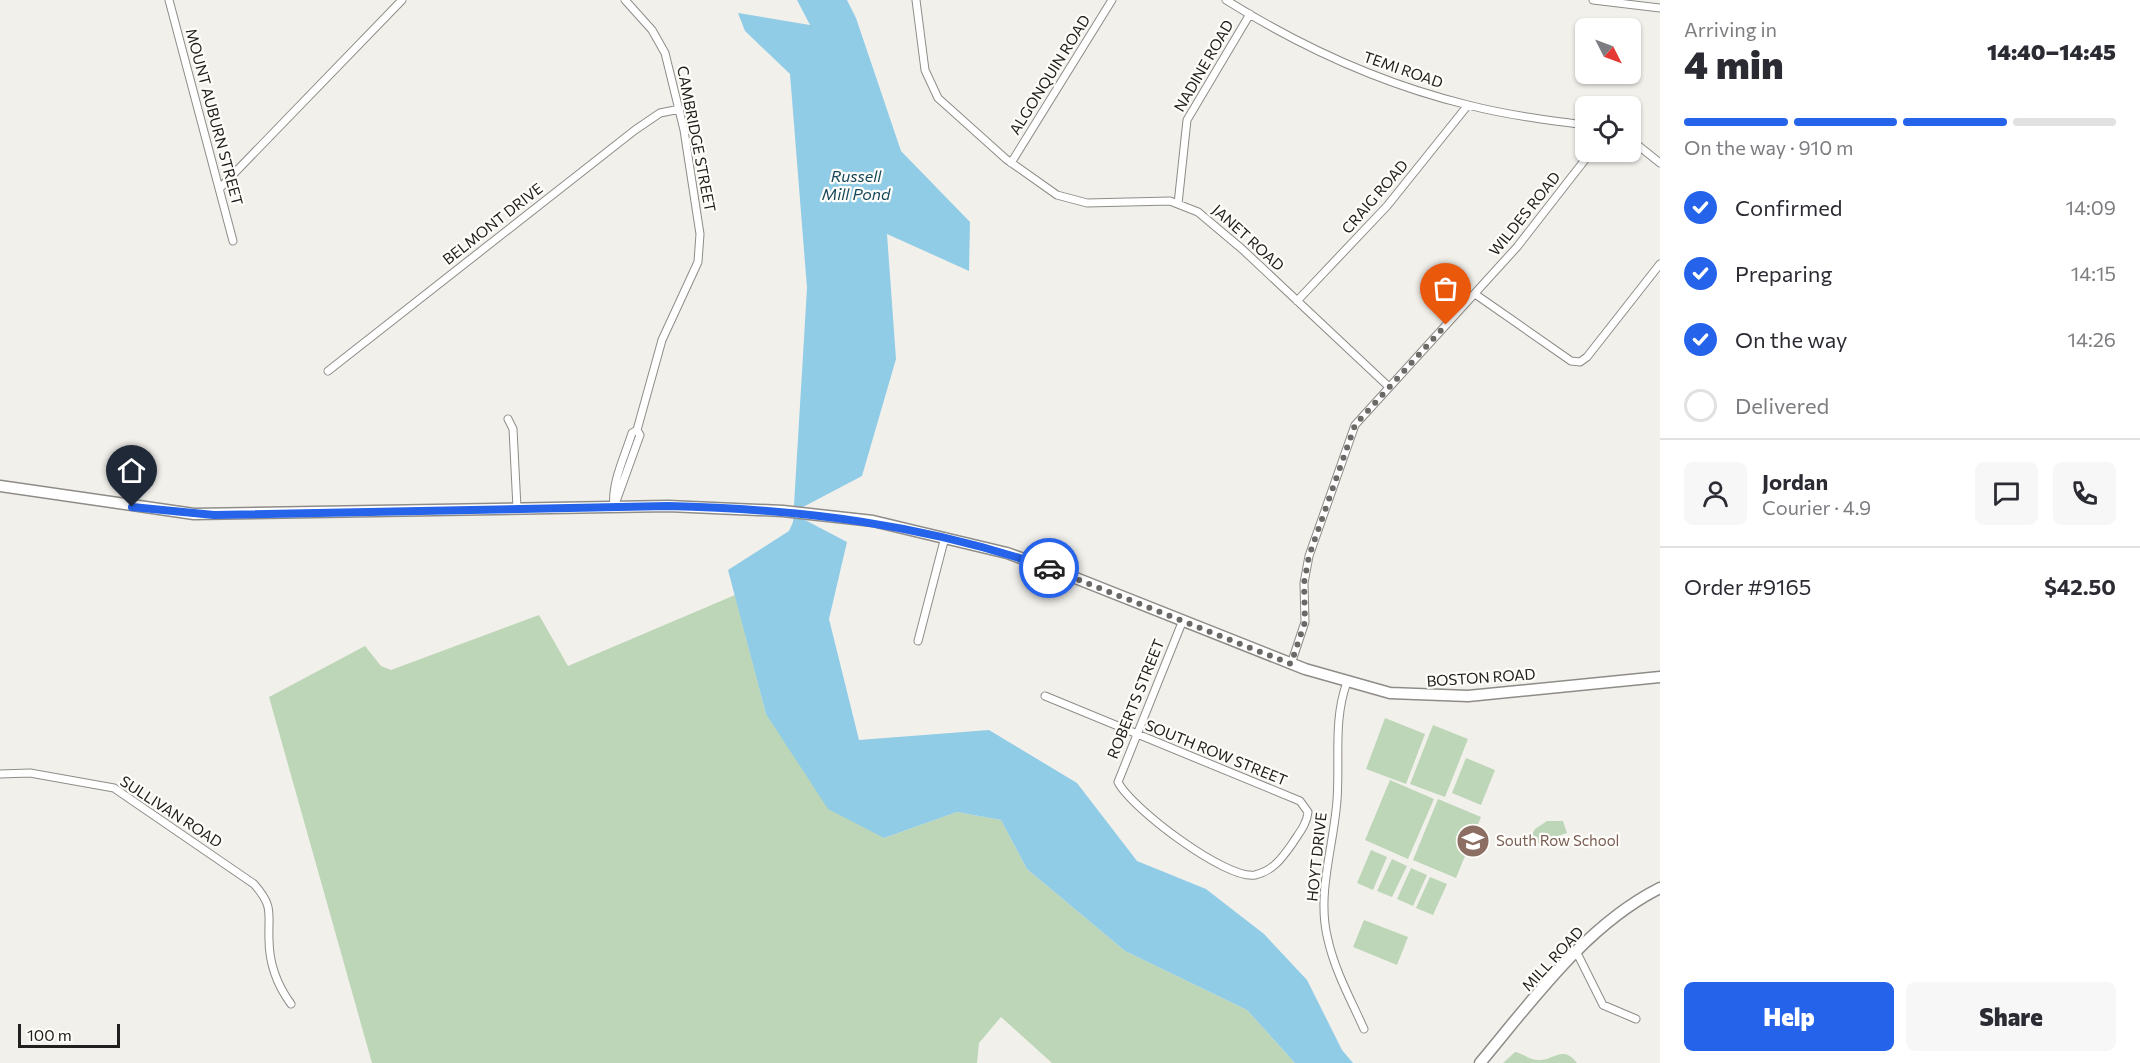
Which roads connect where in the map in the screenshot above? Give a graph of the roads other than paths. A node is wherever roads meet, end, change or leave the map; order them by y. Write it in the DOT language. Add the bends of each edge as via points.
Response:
graph roads {
  1 [pos="169,0"];
  2 [pos="402,0"];
  3 [pos="625,0"];
  4 [pos="916,0"];
  5 [pos="1112,0"];
  6 [pos="1226,0"];
  7 [pos="1593,0"];
  8 [pos="1660,8"];
  9 [pos="1250,14"];
  10 [pos="1468,105"];
  11 [pos="680,109"];
  12 [pos="1575,124"];
  13 [pos="1641,148"];
  14 [pos="1583,162"];
  15 [pos="1011,163"];
  16 [pos="1660,163"];
  17 [pos="220,188"];
  18 [pos="1178,204"];
  19 [pos="233,242"];
  20 [pos="1660,264"];
  21 [pos="1475,294"];
  22 [pos="1298,301"];
  23 [pos="328,371"];
  24 [pos="1388,386"];
  25 [pos="508,419"];
  26 [pos="0,486"];
  27 [pos="614,507"];
  28 [pos="517,508"];
  29 [pos="945,537"];
  30 [pos="1183,620"];
  31 [pos="918,641"];
  32 [pos="1291,664"];
  33 [pos="1660,677"];
  34 [pos="1347,682"];
  35 [pos="1045,696"];
  36 [pos="1135,735"];
  37 [pos="0,774"];
  38 [pos="1307,810"];
  39 [pos="1660,888"];
  40 [pos="1577,953"];
  41 [pos="291,1004"];
  42 [pos="1636,1018"];
  43 [pos="1364,1029"];
  44 [pos="1480,1063"];
  1 -- 17 [label="street, MOUNT AUBURN STREET"];
  2 -- 17 [label="street"];
  3 -- 11 [label="street, CAMBRIDGE STREET" via="652,30 665,53"];
  4 -- 15 [label="street, JANET ROAD" via="925,70 938,99"];
  5 -- 15 [label="street, ALGONQUIN ROAD"];
  6 -- 9 [label="street, TEMI ROAD"];
  7 -- 8 [label="street"];
  9 -- 10 [label="street, TEMI ROAD" via="1336,60"];
  9 -- 18 [label="street, NADINE ROAD" via="1187,120"];
  10 -- 12 [label="street, TEMI ROAD"];
  10 -- 22 [label="street, CRAIG ROAD" via="1387,206"];
  11 -- 23 [label="street, BELMONT DRIVE" via="660,113 635,130"];
  11 -- 27 [label="street, CAMBRIDGE STREET" via="695,189 700,234 698,262 662,340 637,430 632,433 618,476 612,497"];
  13 -- 16 [label="street"];
  14 -- 21 [label="street, WILDES ROAD"];
  15 -- 18 [label="street, JANET ROAD" via="1057,195 1087,203"];
  17 -- 19 [label="street, MOUNT AUBURN STREET"];
  18 -- 22 [label="street, JANET ROAD" via="1219,228"];
  20 -- 21 [label="street" via="1580,362 1571,361"];
  21 -- 24 [label="street, WILDES ROAD"];
  22 -- 24 [label="street, JANET ROAD"];
  24 -- 32 [label="street, WILDES ROAD" via="1355,425 1345,450 1309,556 1304,583 1305,622"];
  25 -- 28 [label="street" via="513,429"];
  26 -- 28 [label="main road, BOSTON ROAD" via="132,507 218,515"];
  27 -- 28 [label="main road, BOSTON ROAD"];
  27 -- 29 [label="main road, BOSTON ROAD" via="792,512 873,521"];
  29 -- 30 [label="main road, BOSTON ROAD" via="1007,553"];
  29 -- 31 [label="street"];
  30 -- 32 [label="main road, BOSTON ROAD"];
  30 -- 36 [label="street, ROBERTS STREET"];
  32 -- 34 [label="main road, BOSTON ROAD"];
  33 -- 34 [label="main road, BOSTON ROAD" via="1438,697 1389,693"];
  34 -- 43 [label="street, HOYT DRIVE" via="1338,716 1339,774 1326,879 1325,923 1327,940"];
  35 -- 36 [label="street, SOUTH ROW STREET"];
  36 -- 38 [label="street, SOUTH ROW STREET" via="1300,801"];
  36 -- 38 [label="street, ROBERTS STREET" via="1119,773 1121,789 1192,849 1243,875 1255,875 1280,861 1307,821"];
  37 -- 41 [label="street, SULLIVAN ROAD" via="30,773 114,788 255,884 271,909 270,957 282,992"];
  39 -- 40 [label="main road, MILL ROAD" via="1630,906"];
  40 -- 42 [label="street" via="1603,1005"];
  40 -- 44 [label="main road, MILL ROAD"];
}
